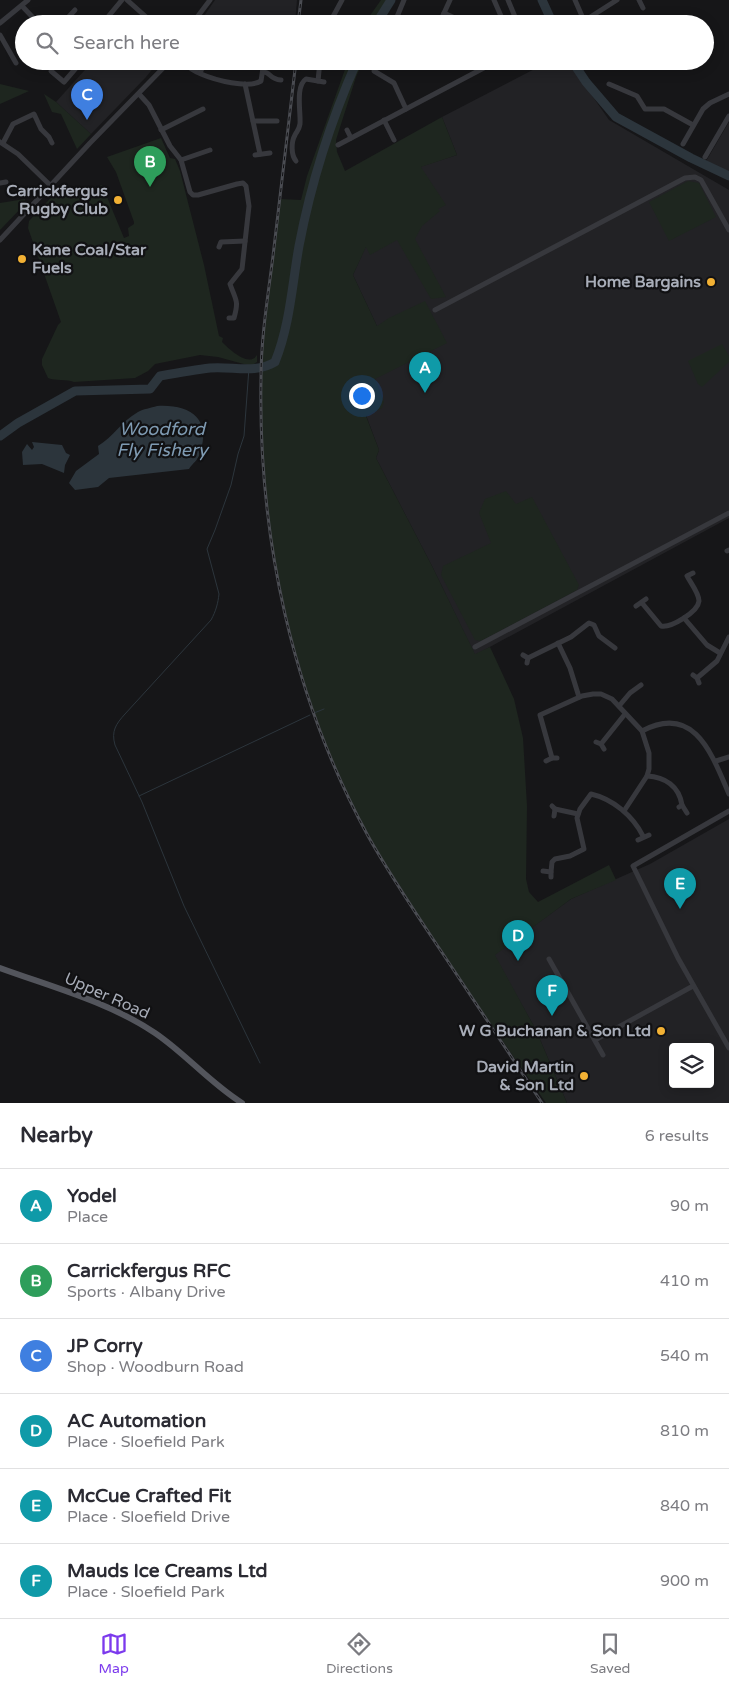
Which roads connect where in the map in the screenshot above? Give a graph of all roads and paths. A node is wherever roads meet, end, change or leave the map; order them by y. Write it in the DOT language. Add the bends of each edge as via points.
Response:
graph roads {
  1 [pos="28,0"];
  2 [pos="122,0"];
  3 [pos="127,0"];
  4 [pos="210,0"];
  5 [pos="342,0"];
  6 [pos="404,0"];
  7 [pos="450,0"];
  8 [pos="508,0"];
  9 [pos="575,0"];
  10 [pos="616,0"];
  11 [pos="639,0"];
  12 [pos="495,3"];
  13 [pos="22,6"];
  14 [pos="643,8"];
  15 [pos="75,10"];
  16 [pos="444,13"];
  17 [pos="30,15"];
  18 [pos="70,15"];
  19 [pos="110,15"];
  20 [pos="144,15"];
  21 [pos="199,15"];
  22 [pos="334,15"];
  23 [pos="398,15"];
  24 [pos="448,15"];
  25 [pos="501,15"];
  26 [pos="514,15"];
  27 [pos="582,15"];
  28 [pos="595,15"];
  29 [pos="0,24"];
  30 [pos="0,35"];
  31 [pos="15,61"];
  32 [pos="75,70"];
  33 [pos="162,70"];
  34 [pos="195,70"];
  35 [pos="201,70"];
  36 [pos="319,70"];
  37 [pos="374,70"];
  38 [pos="480,70"];
  39 [pos="52,71"];
  40 [pos="263,72"];
  41 [pos="200,73"];
  42 [pos="281,80"];
  43 [pos="318,81"];
  44 [pos="324,82"];
  45 [pos="245,84"];
  46 [pos="609,84"];
  47 [pos="139,94"];
  48 [pos="729,94"];
  49 [pos="203,108"];
  50 [pos="406,109"];
  51 [pos="729,116"];
  52 [pos="384,120"];
  53 [pos="253,121"];
  54 [pos="277,121"];
  55 [pos="693,125"];
  56 [pos="161,130"];
  57 [pos="347,130"];
  58 [pos="298,131"];
  59 [pos="304,134"];
  60 [pos="351,138"];
  61 [pos="394,140"];
  62 [pos="2,142"];
  63 [pos="52,143"];
  64 [pos="683,144"];
  65 [pos="338,145"];
  66 [pos="210,150"];
  67 [pos="270,153"];
  68 [pos="705,157"];
  69 [pos="180,160"];
  70 [pos="296,161"];
  71 [pos="51,186"];
  72 [pos="729,230"];
  73 [pos="0,240"];
  74 [pos="245,241"];
  75 [pos="220,242"];
  76 [pos="435,310"];
  77 [pos="234,319"];
  78 [pos="729,513"];
  79 [pos="693,573"];
  80 [pos="636,606"];
  81 [pos="684,618"];
  82 [pos="729,637"];
  83 [pos="558,643"];
  84 [pos="608,643"];
  85 [pos="475,647"];
  86 [pos="615,648"];
  87 [pos="604,650"];
  88 [pos="720,653"];
  89 [pos="526,659"];
  90 [pos="696,679"];
  91 [pos="641,685"];
  92 [pos="579,697"];
  93 [pos="619,706"];
  94 [pos="625,714"];
  95 [pos="540,716"];
  96 [pos="534,719"];
  97 [pos="642,731"];
  98 [pos="600,745"];
  99 [pos="729,757"];
  100 [pos="552,759"];
  101 [pos="716,761"];
  102 [pos="647,776"];
  103 [pos="729,794"];
  104 [pos="624,811"];
  105 [pos="729,811"];
  106 [pos="687,812"];
  107 [pos="578,814"];
  108 [pos="554,816"];
  109 [pos="643,837"];
  110 [pos="584,849"];
  111 [pos="588,855"];
  112 [pos="544,871"];
  113 [pos="549,959"];
  114 [pos="0,968"];
  115 [pos="693,986"];
  116 [pos="595,1040"];
  117 [pos="729,1048"];
  118 [pos="603,1055"];
  119 [pos="242,1103"];
  1 -- 13 [label="street"];
  2 -- 19 [label="street"];
  3 -- 20 [label="street"];
  4 -- 21 [label="street"];
  5 -- 22 [label="street"];
  6 -- 23 [label="street"];
  7 -- 16 [label="street"];
  8 -- 12 [label="street"];
  8 -- 26 [label="street"];
  9 -- 27 [label="street"];
  10 -- 28 [label="street"];
  11 -- 14 [label="street"];
  12 -- 25 [label="street"];
  13 -- 17 [label="street"];
  13 -- 29 [label="street"];
  15 -- 18 [label="street"];
  16 -- 24 [label="street"];
  30 -- 31 [label="street"];
  32 -- 39 [label="street" via="66,83"];
  33 -- 47 [label="street"];
  34 -- 41 [label="street"];
  35 -- 41 [label="street"];
  36 -- 43 [label="street"];
  37 -- 50 [label="street" via="394,83"];
  38 -- 50 [label="street"];
  40 -- 42 [label="street"];
  40 -- 45 [label="street" via="261,82"];
  41 -- 45 [label="street"];
  43 -- 44 [label="street"];
  43 -- 58 [label="street" via="306,79 302,82"];
  45 -- 53 [label="street"];
  46 -- 55 [label="street" via="637,96 645,109 664,109"];
  47 -- 56 [label="street" via="149,105"];
  47 -- 71 [label="street"];
  48 -- 55 [label="street" via="706,106"];
  49 -- 56 [label="street"];
  50 -- 52 [label="street"];
  51 -- 68 [label="street"];
  52 -- 60 [label="street"];
  52 -- 61 [label="street"];
  53 -- 54 [label="street"];
  53 -- 67 [label="street" via="258,154"];
  55 -- 64 [label="street"];
  56 -- 69 [label="street"];
  57 -- 60 [label="street"];
  58 -- 59 [label="street"];
  58 -- 70 [label="street" via="293,148"];
  60 -- 65 [label="street"];
  62 -- 63 [label="street" via="12,124 34,114"];
  62 -- 71 [label="street"];
  66 -- 69 [label="street"];
  69 -- 74 [label="street" via="192,195 245,185 249,206"];
  71 -- 73 [label="street"];
  72 -- 76 [label="street" via="700,180 685,178"];
  74 -- 75 [label="street"];
  74 -- 77 [label="street" via="241,271 230,284 238,303"];
  78 -- 85 [label="street"];
  79 -- 81 [label="street" via="687,576 699,600 696,608"];
  80 -- 81 [label="street" via="644,601 661,626"];
  81 -- 88 [label="street" via="707,645"];
  82 -- 88 [label="street"];
  83 -- 84 [label="street" via="589,624 594,625 599,636"];
  83 -- 89 [label="street"];
  83 -- 92 [label="street"];
  84 -- 86 [label="street"];
  84 -- 87 [label="street"];
  88 -- 90 [label="street" via="717,661"];
  91 -- 93 [label="street"];
  92 -- 93 [label="street" via="601,694"];
  92 -- 95 [label="street"];
  93 -- 94 [label="street"];
  94 -- 97 [label="street"];
  94 -- 98 [label="street"];
  95 -- 96 [label="street"];
  95 -- 100 [label="street"];
  97 -- 101 [label="street" via="661,723 681,725 702,741"];
  97 -- 102 [label="street" via="649,753"];
  99 -- 101 [label="street"];
  101 -- 103 [label="street"];
  102 -- 104 [label="street"];
  102 -- 106 [label="street" via="660,777 671,784 677,791 680,806"];
  104 -- 107 [label="street" via="593,794"];
  104 -- 109 [label="street" via="634,820"];
  105 -- 115 [label="street" via="633,866"];
  107 -- 108 [label="street" via="554,807"];
  107 -- 110 [label="street"];
  110 -- 111 [label="street"];
  110 -- 112 [label="street" via="555,859 551,874"];
  113 -- 116 [label="street"];
  114 -- 119 [label="main road, Upper Road" via="123,1015 155,1033"];
  115 -- 116 [label="street"];
  115 -- 117 [label="street"];
  116 -- 118 [label="street"];
}
